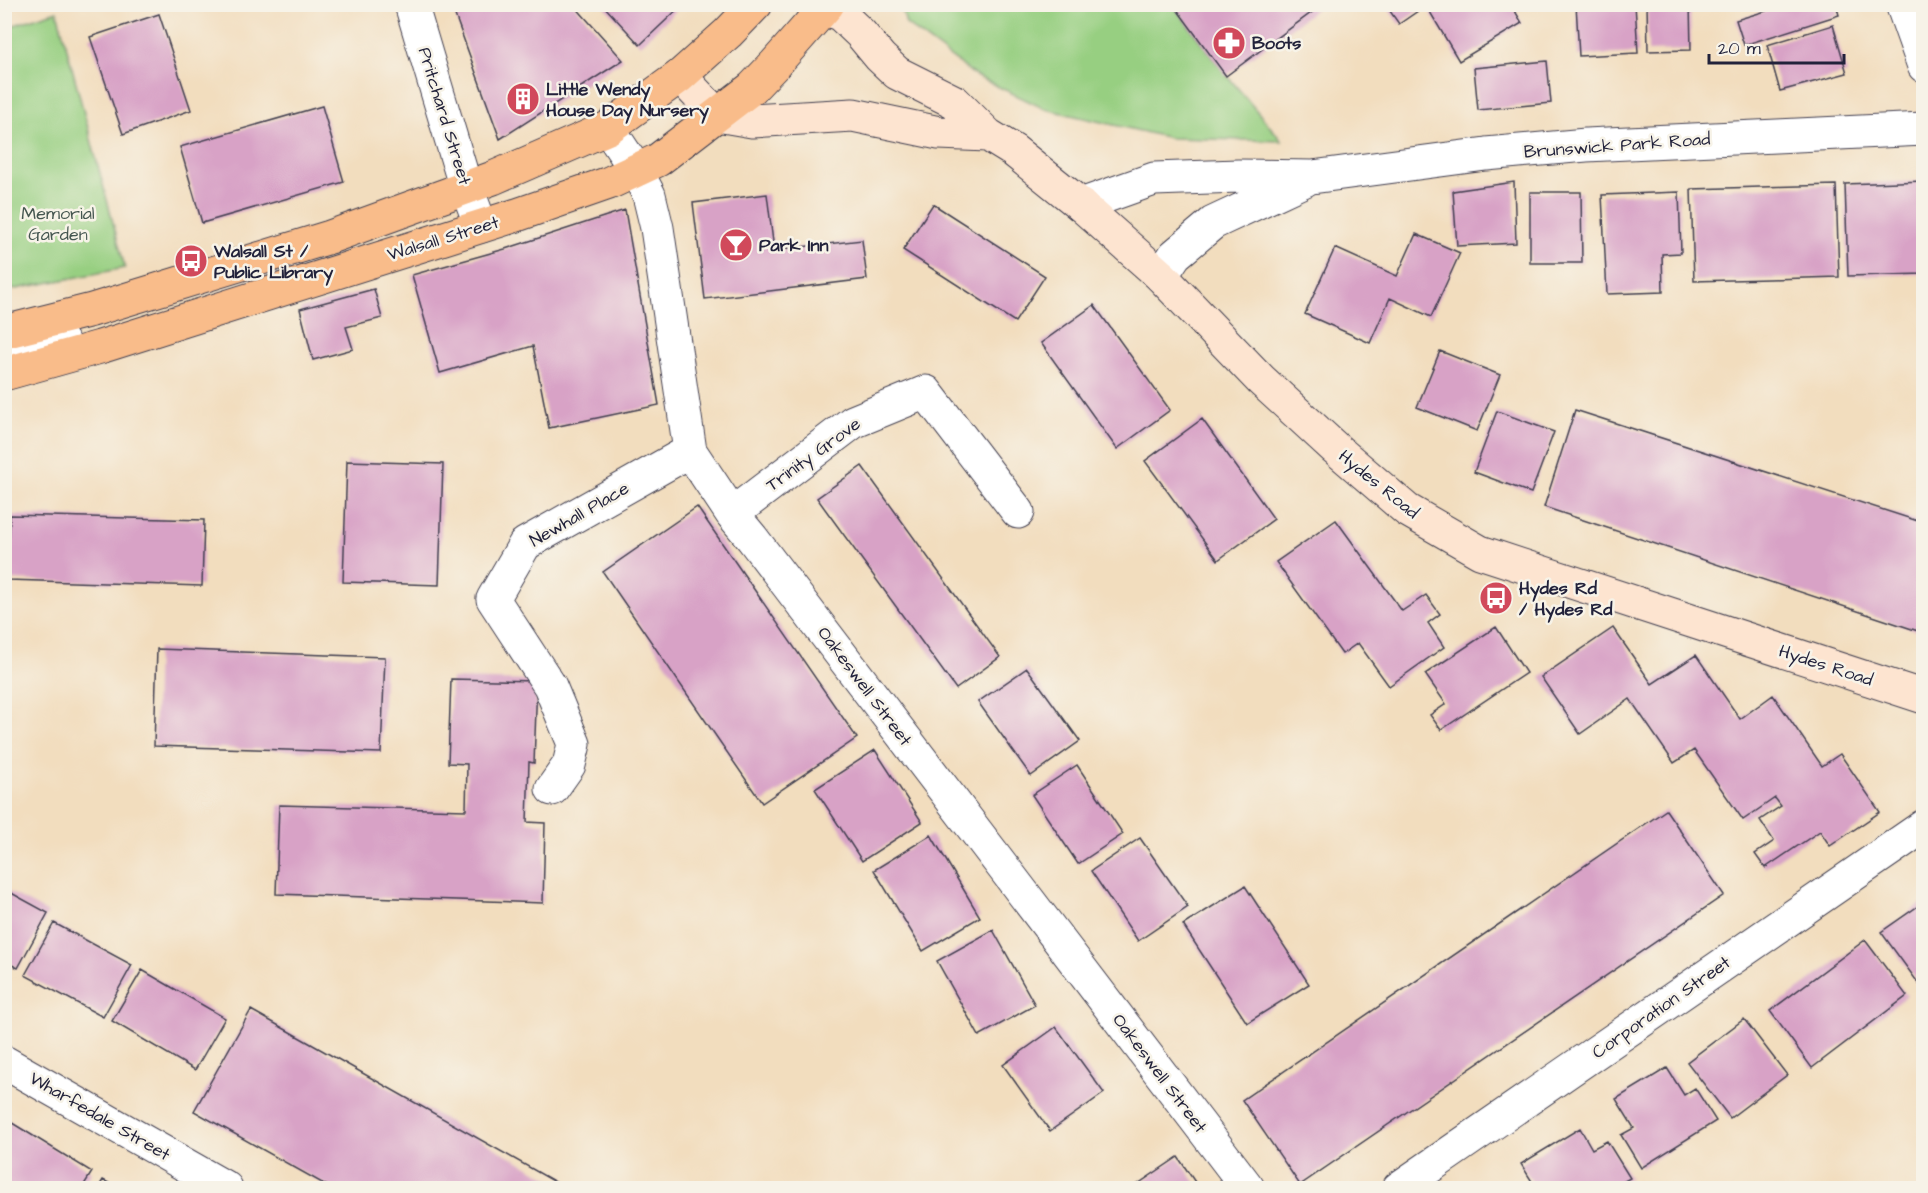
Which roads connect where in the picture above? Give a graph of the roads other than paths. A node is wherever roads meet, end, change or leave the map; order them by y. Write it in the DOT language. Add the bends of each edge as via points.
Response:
graph roads {
  1 [pos="411,4"];
  2 [pos="756,4"];
  3 [pos="1902,4"];
  4 [pos="824,6"];
  5 [pos="1923,66"];
  6 [pos="681,76"];
  7 [pos="717,115"];
  8 [pos="608,128"];
  9 [pos="1923,129"];
  10 [pos="988,135"];
  11 [pos="636,170"];
  12 [pos="1312,177"];
  13 [pos="466,188"];
  14 [pos="1081,205"];
  15 [pos="481,226"];
  16 [pos="1161,276"];
  17 [pos="4,332"];
  18 [pos="81,352"];
  19 [pos="4,357"];
  20 [pos="4,374"];
  21 [pos="690,451"];
  22 [pos="1018,512"];
  23 [pos="732,514"];
  24 [pos="1923,697"];
  25 [pos="552,789"];
  26 [pos="1923,826"];
  27 [pos="4,1062"];
  28 [pos="226,1188"];
  29 [pos="1248,1188"];
  30 [pos="1399,1188"];
  1 -- 13 [label="street, Pritchard Street"];
  2 -- 6 [label="highway, Walsall Street"];
  3 -- 5 [label="street"];
  4 -- 7 [label="highway, Walsall Street" via="752,88"];
  4 -- 10 [label="street" via="861,33 897,73 955,102"];
  6 -- 7 [label="street"];
  6 -- 8 [label="highway, Walsall Street"];
  7 -- 10 [label="street" via="752,121 853,115 939,133"];
  7 -- 11 [label="highway, Walsall Street" via="658,160"];
  8 -- 11 [label="street, Oakeswell Street"];
  8 -- 13 [label="highway, Walsall Street"];
  9 -- 12 [label="street, Brunswick Park Road" via="1586,145"];
  10 -- 14 [label="street"];
  11 -- 15 [label="highway, Walsall Street" via="609,183"];
  11 -- 21 [label="street, Oakeswell Street" via="649,195 657,228"];
  12 -- 14 [label="street, Brunswick Park Road" via="1154,179"];
  12 -- 16 [label="street, Brunswick Park Road" via="1213,223 1175,255"];
  13 -- 15 [label="street, Pritchard Street"];
  13 -- 17 [label="highway, Walsall Street" via="330,237 92,310"];
  14 -- 16 [label="street, Hydes Road"];
  15 -- 18 [label="highway, Walsall Street"];
  16 -- 24 [label="street, Hydes Road" via="1261,380 1344,456 1407,510 1480,552"];
  18 -- 19 [label="street" via="63,341"];
  18 -- 20 [label="highway, Walsall Street"];
  21 -- 23 [label="street, Oakeswell Street"];
  21 -- 25 [label="street, Newhall Place" via="525,544 493,599 550,686 574,744 569,765"];
  22 -- 23 [label="street, Trinity Grove" via="926,392 853,422"];
  23 -- 29 [label="street, Oakeswell Street"];
  26 -- 30 [label="street, Corporation Street"];
  27 -- 28 [label="street, Wharfedale Street"];
}
